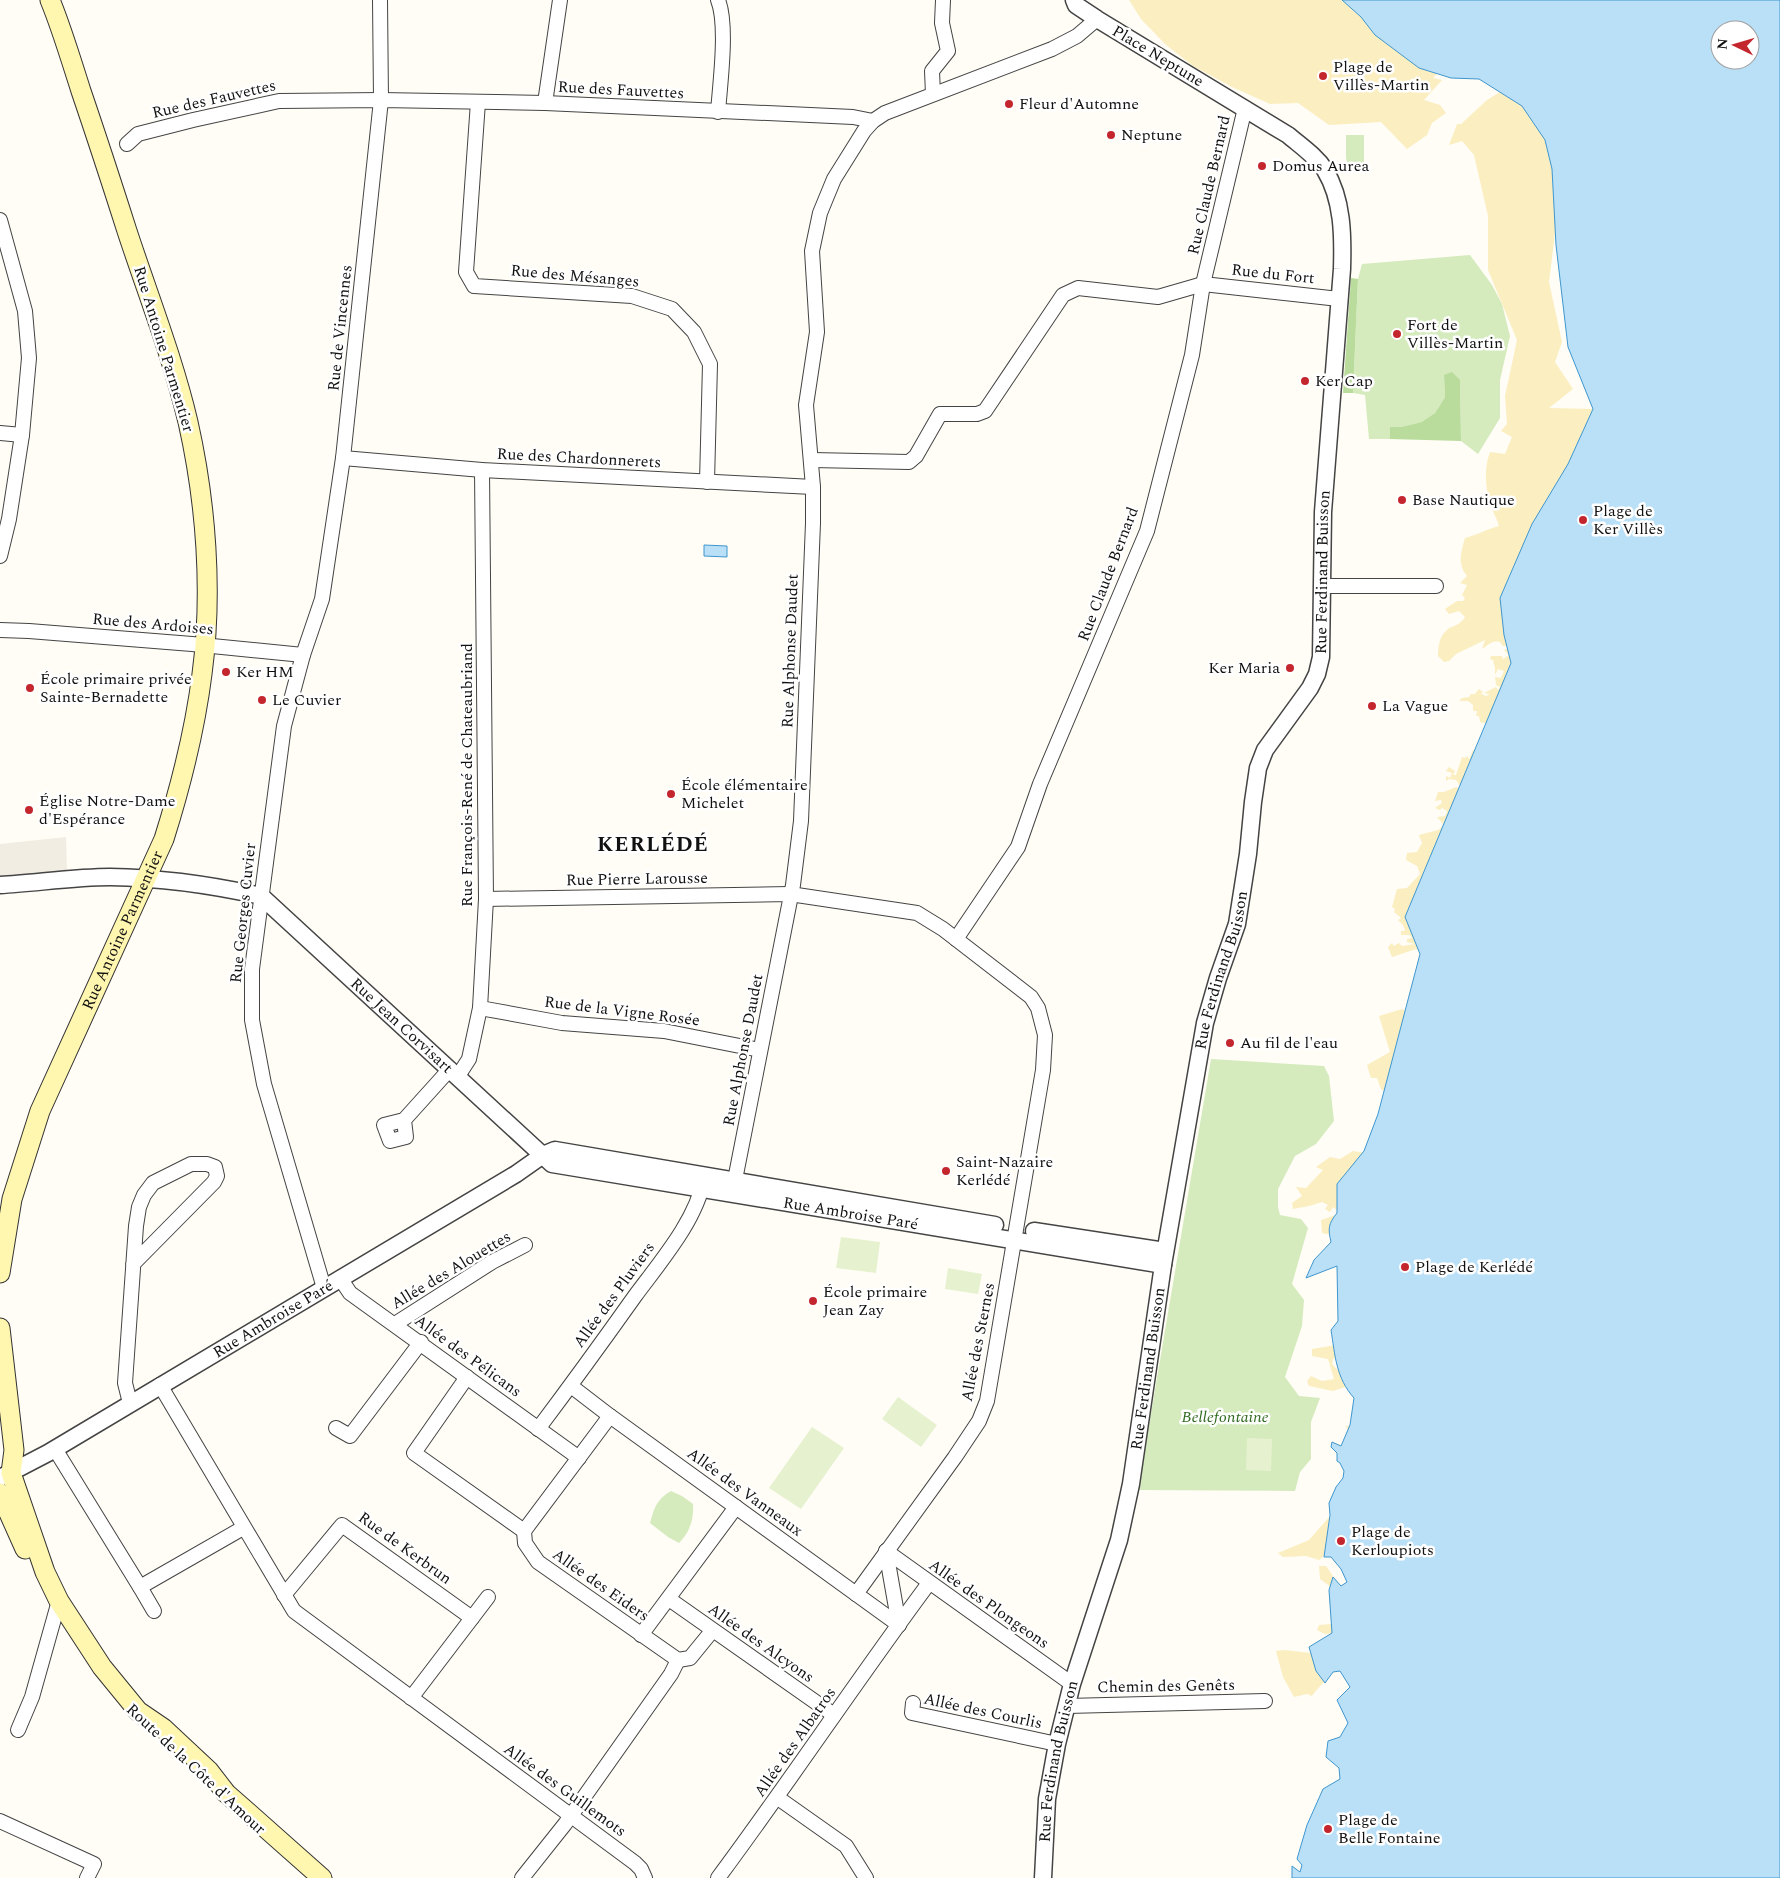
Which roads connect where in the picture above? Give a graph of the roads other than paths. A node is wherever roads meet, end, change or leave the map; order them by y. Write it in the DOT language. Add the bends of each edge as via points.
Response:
graph roads {
  1 [pos="50,0"];
  2 [pos="380,0"];
  3 [pos="560,0"];
  4 [pos="718,0"];
  5 [pos="943,0"];
  6 [pos="1074,0"];
  7 [pos="1097,19"];
  8 [pos="933,94"];
  9 [pos="381,100"];
  10 [pos="478,102"];
  11 [pos="545,103"];
  12 [pos="1245,108"];
  13 [pos="718,112"];
  14 [pos="873,121"];
  15 [pos="127,144"];
  16 [pos="0,220"];
  17 [pos="1203,284"];
  18 [pos="1339,299"];
  19 [pos="0,433"];
  20 [pos="22,435"];
  21 [pos="343,458"];
  22 [pos="812,460"];
  23 [pos="482,470"];
  24 [pos="707,482"];
  25 [pos="813,487"];
  26 [pos="0,556"];
  27 [pos="1322,586"];
  28 [pos="1436,586"];
  29 [pos="0,630"];
  30 [pos="204,645"];
  31 [pos="302,655"];
  32 [pos="146,878"];
  33 [pos="0,885"];
  34 [pos="790,894"];
  35 [pos="261,896"];
  36 [pos="486,899"];
  37 [pos="956,939"];
  38 [pos="480,1008"];
  39 [pos="760,1050"];
  40 [pos="454,1072"];
  41 [pos="404,1120"];
  42 [pos="543,1154"];
  43 [pos="704,1182"];
  44 [pos="734,1187"];
  45 [pos="1015,1234"];
  46 [pos="525,1245"];
  47 [pos="1164,1258"];
  48 [pos="133,1264"];
  49 [pos="0,1273"];
  50 [pos="340,1278"];
  51 [pos="324,1288"];
  52 [pos="395,1324"];
  53 [pos="0,1328"];
  54 [pos="420,1342"];
  55 [pos="467,1377"];
  56 [pos="160,1385"];
  57 [pos="571,1386"];
  58 [pos="130,1403"];
  59 [pos="610,1416"];
  60 [pos="336,1428"];
  61 [pos="538,1429"];
  62 [pos="55,1449"];
  63 [pos="579,1458"];
  64 [pos="5,1476"];
  65 [pos="0,1493"];
  66 [pos="736,1507"];
  67 [pos="243,1528"];
  68 [pos="524,1531"];
  69 [pos="886,1551"];
  70 [pos="930,1583"];
  71 [pos="140,1587"];
  72 [pos="856,1594"];
  73 [pos="284,1595"];
  74 [pos="488,1597"];
  75 [pos="668,1599"];
  76 [pos="57,1608"];
  77 [pos="154,1611"];
  78 [pos="472,1618"];
  79 [pos="899,1625"];
  80 [pos="712,1631"];
  81 [pos="641,1635"];
  82 [pos="678,1660"];
  83 [pos="1072,1684"];
  84 [pos="411,1698"];
  85 [pos="1265,1701"];
  86 [pos="913,1703"];
  87 [pos="1067,1706"];
  88 [pos="834,1715"];
  89 [pos="18,1730"];
  90 [pos="1057,1744"];
  91 [pos="778,1798"];
  92 [pos="570,1814"];
  93 [pos="0,1820"];
  94 [pos="87,1878"];
  95 [pos="315,1878"];
  96 [pos="322,1878"];
  97 [pos="522,1878"];
  98 [pos="645,1878"];
  99 [pos="718,1878"];
  100 [pos="866,1878"];
  101 [pos="1043,1878"];
  1 -- 30 [label="main road, Rue Antoine Parmentier" via="188,423 204,530 207,590"];
  2 -- 9 [label="street, Rue de Vincennes"];
  3 -- 11 [label="street"];
  4 -- 13 [label="street" via="723,29"];
  5 -- 8 [label="street" via="942,23 948,51 932,71"];
  6 -- 7 [label="street, Place Neptune" via="1076,5"];
  7 -- 8 [label="street" via="1077,36 1052,49"];
  7 -- 12 [label="street, Place Neptune"];
  8 -- 14 [label="street" via="884,113"];
  9 -- 10 [label="street, Rue des Fauvettes"];
  9 -- 15 [label="street, Rue des Fauvettes" via="279,101 138,134"];
  9 -- 21 [label="street, Rue de Vincennes"];
  10 -- 11 [label="street, Rue des Fauvettes"];
  10 -- 24 [label="street, Rue des Mésanges" via="466,272 474,286 632,296 672,309 694,332 710,364"];
  11 -- 13 [label="street, Rue des Fauvettes"];
  12 -- 17 [label="street, Rue Claude Bernard"];
  12 -- 18 [label="street, Rue Ferdinand Buisson" via="1288,135 1325,170 1339,204 1343,241"];
  13 -- 14 [label="street, Rue des Fauvettes" via="853,117"];
  14 -- 22 [label="street, Rue Alphonse Daudet" via="834,179 820,213 812,251 817,332 806,405"];
  16 -- 20 [label="street" via="25,311 29,358"];
  17 -- 18 [label="street, Rue du Fort"];
  17 -- 22 [label="street" via="1158,297 1078,288 1063,295 985,411 940,414 916,456 909,462"];
  17 -- 37 [label="street, Rue Claude Bernard" via="1192,355 1147,531 1040,784 1018,847"];
  18 -- 27 [label="street, Rue Ferdinand Buisson" via="1322,512"];
  19 -- 20 [label="street"];
  20 -- 26 [label="street"];
  21 -- 23 [label="street, Rue des Chardonnerets"];
  21 -- 31 [label="street, Rue de Vincennes" via="322,599"];
  22 -- 25 [label="street, Rue Alphonse Daudet"];
  23 -- 24 [label="street, Rue des Chardonnerets"];
  23 -- 36 [label="street, Rue François-René de Chateaubriand"];
  24 -- 25 [label="street, Rue des Chardonnerets"];
  25 -- 34 [label="street, Rue Alphonse Daudet" via="801,821"];
  27 -- 28 [label="street"];
  27 -- 47 [label="street, Rue Ferdinand Buisson" via="1321,657 1317,674 1265,750 1258,768 1237,924 1205,1023"];
  29 -- 30 [label="street, Rue des Ardoises"];
  30 -- 31 [label="street, Rue des Ardoises"];
  30 -- 32 [label="main road, Rue Antoine Parmentier" via="187,758 164,839"];
  31 -- 35 [label="street, Rue Georges Cuvier" via="284,726"];
  32 -- 33 [label="street" via="105,877"];
  32 -- 35 [label="street"];
  32 -- 49 [label="main road, Rue Antoine Parmentier" via="34,1128 12,1199"];
  34 -- 36 [label="street, Rue Pierre Larousse"];
  34 -- 37 [label="street, Rue Pierre Larousse" via="917,913"];
  34 -- 39 [label="street, Rue Alphonse Daudet"];
  35 -- 40 [label="street, Rue Jean Corvisart"];
  35 -- 51 [label="street, Rue Georges Cuvier" via="252,969 252,1020 264,1084"];
  36 -- 38 [label="street, Rue François-René de Chateaubriand"];
  37 -- 45 [label="street, Allée des Sternes" via="1031,997 1046,1035 1040,1092"];
  38 -- 39 [label="street, Rue de la Vigne Rosée" via="562,1023 664,1031"];
  38 -- 40 [label="street, Rue François-René de Chateaubriand" via="469,1059"];
  39 -- 44 [label="street, Rue Alphonse Daudet"];
  40 -- 41 [label="street, Rue François-René de Chateaubriand"];
  40 -- 42 [label="street, Rue Jean Corvisart"];
  42 -- 43 [label="street, Rue Ambroise Paré" via="552,1164"];
  42 -- 50 [label="street, Rue Ambroise Paré" via="516,1174"];
  43 -- 44 [label="street, Rue Ambroise Paré"];
  43 -- 57 [label="street, Allée des Pluviers" via="696,1207 667,1252"];
  44 -- 45 [label="street, Rue Ambroise Paré"];
  45 -- 47 [label="street, Rue Ambroise Paré"];
  45 -- 69 [label="street, Allée des Sternes" via="985,1407 955,1457"];
  46 -- 52 [label="street, Allée des Alouettes" via="492,1262"];
  47 -- 83 [label="street, Rue Ferdinand Buisson" via="1119,1540"];
  48 -- 48 [label="street" via="214,1182 217,1176 215,1167 191,1164 153,1183 138,1208"];
  48 -- 58 [label="street" via="125,1383"];
  50 -- 51 [label="street, Rue Ambroise Paré"];
  50 -- 52 [label="street, Allée des Pélicans" via="350,1293"];
  51 -- 56 [label="street, Rue Ambroise Paré"];
  52 -- 54 [label="street, Allée des Pélicans"];
  53 -- 64 [label="main road" via="14,1450"];
  54 -- 55 [label="street, Allée des Pélicans"];
  54 -- 60 [label="street" via="350,1436"];
  55 -- 61 [label="street, Allée des Pélicans"];
  55 -- 68 [label="street" via="414,1453"];
  56 -- 58 [label="street, Rue Ambroise Paré"];
  56 -- 67 [label="street"];
  57 -- 59 [label="street, Allée des Vanneaux"];
  57 -- 61 [label="street, Allée des Pluviers"];
  58 -- 62 [label="street, Rue Ambroise Paré"];
  59 -- 63 [label="street"];
  59 -- 66 [label="street, Allée des Vanneaux"];
  61 -- 63 [label="street, Allée des Pélicans"];
  62 -- 64 [label="street, Rue Ambroise Paré"];
  62 -- 71 [label="street"];
  63 -- 68 [label="street"];
  64 -- 96 [label="main road, Route de la Côte d'Amour" via="59,1601 102,1667 138,1711 163,1728 209,1771 226,1793"];
  65 -- 76 [label="main road, Route de la Côte d'Amour" via="30,1561"];
  66 -- 72 [label="street, Allée des Vanneaux"];
  66 -- 75 [label="street"];
  67 -- 71 [label="street"];
  67 -- 73 [label="street"];
  68 -- 81 [label="street, Allée des Eiders" via="525,1544 538,1562"];
  69 -- 70 [label="street, Allée des Plongeons"];
  69 -- 72 [label="street, Allée des Sternes"];
  69 -- 79 [label="street"];
  70 -- 79 [label="street, Allée des Albatros"];
  70 -- 83 [label="street, Allée des Plongeons"];
  71 -- 77 [label="street"];
  72 -- 79 [label="street, Allée des Vanneaux"];
  73 -- 78 [label="street, Rue de Kerbrun" via="342,1525"];
  73 -- 84 [label="street" via="294,1611"];
  74 -- 78 [label="street"];
  75 -- 80 [label="street, Allée des Alcyons"];
  75 -- 81 [label="street"];
  76 -- 89 [label="street" via="32,1697"];
  76 -- 95 [label="main road, Route de la Côte d'Amour" via="99,1672 132,1712"];
  78 -- 84 [label="street"];
  79 -- 88 [label="street, Allée des Albatros"];
  80 -- 82 [label="street" via="690,1658"];
  80 -- 88 [label="street, Allée des Alcyons"];
  81 -- 82 [label="street, Allée des Eiders"];
  82 -- 92 [label="street" via="672,1674"];
  83 -- 87 [label="street, Rue Ferdinand Buisson"];
  84 -- 92 [label="street, Allée des Guillemots"];
  85 -- 87 [label="street, Chemin des Genêts"];
  86 -- 90 [label="street, Allée des Courlis" via="912,1713"];
  87 -- 90 [label="street, Rue Ferdinand Buisson"];
  88 -- 91 [label="street, Allée des Albatros"];
  90 -- 101 [label="street, Rue Ferdinand Buisson" via="1047,1799"];
  91 -- 99 [label="street, Allée des Albatros"];
  91 -- 100 [label="street" via="846,1846"];
  92 -- 97 [label="street"];
  92 -- 98 [label="street, Allée des Guillemots" via="635,1863"];
  93 -- 94 [label="street" via="94,1864"];
}
